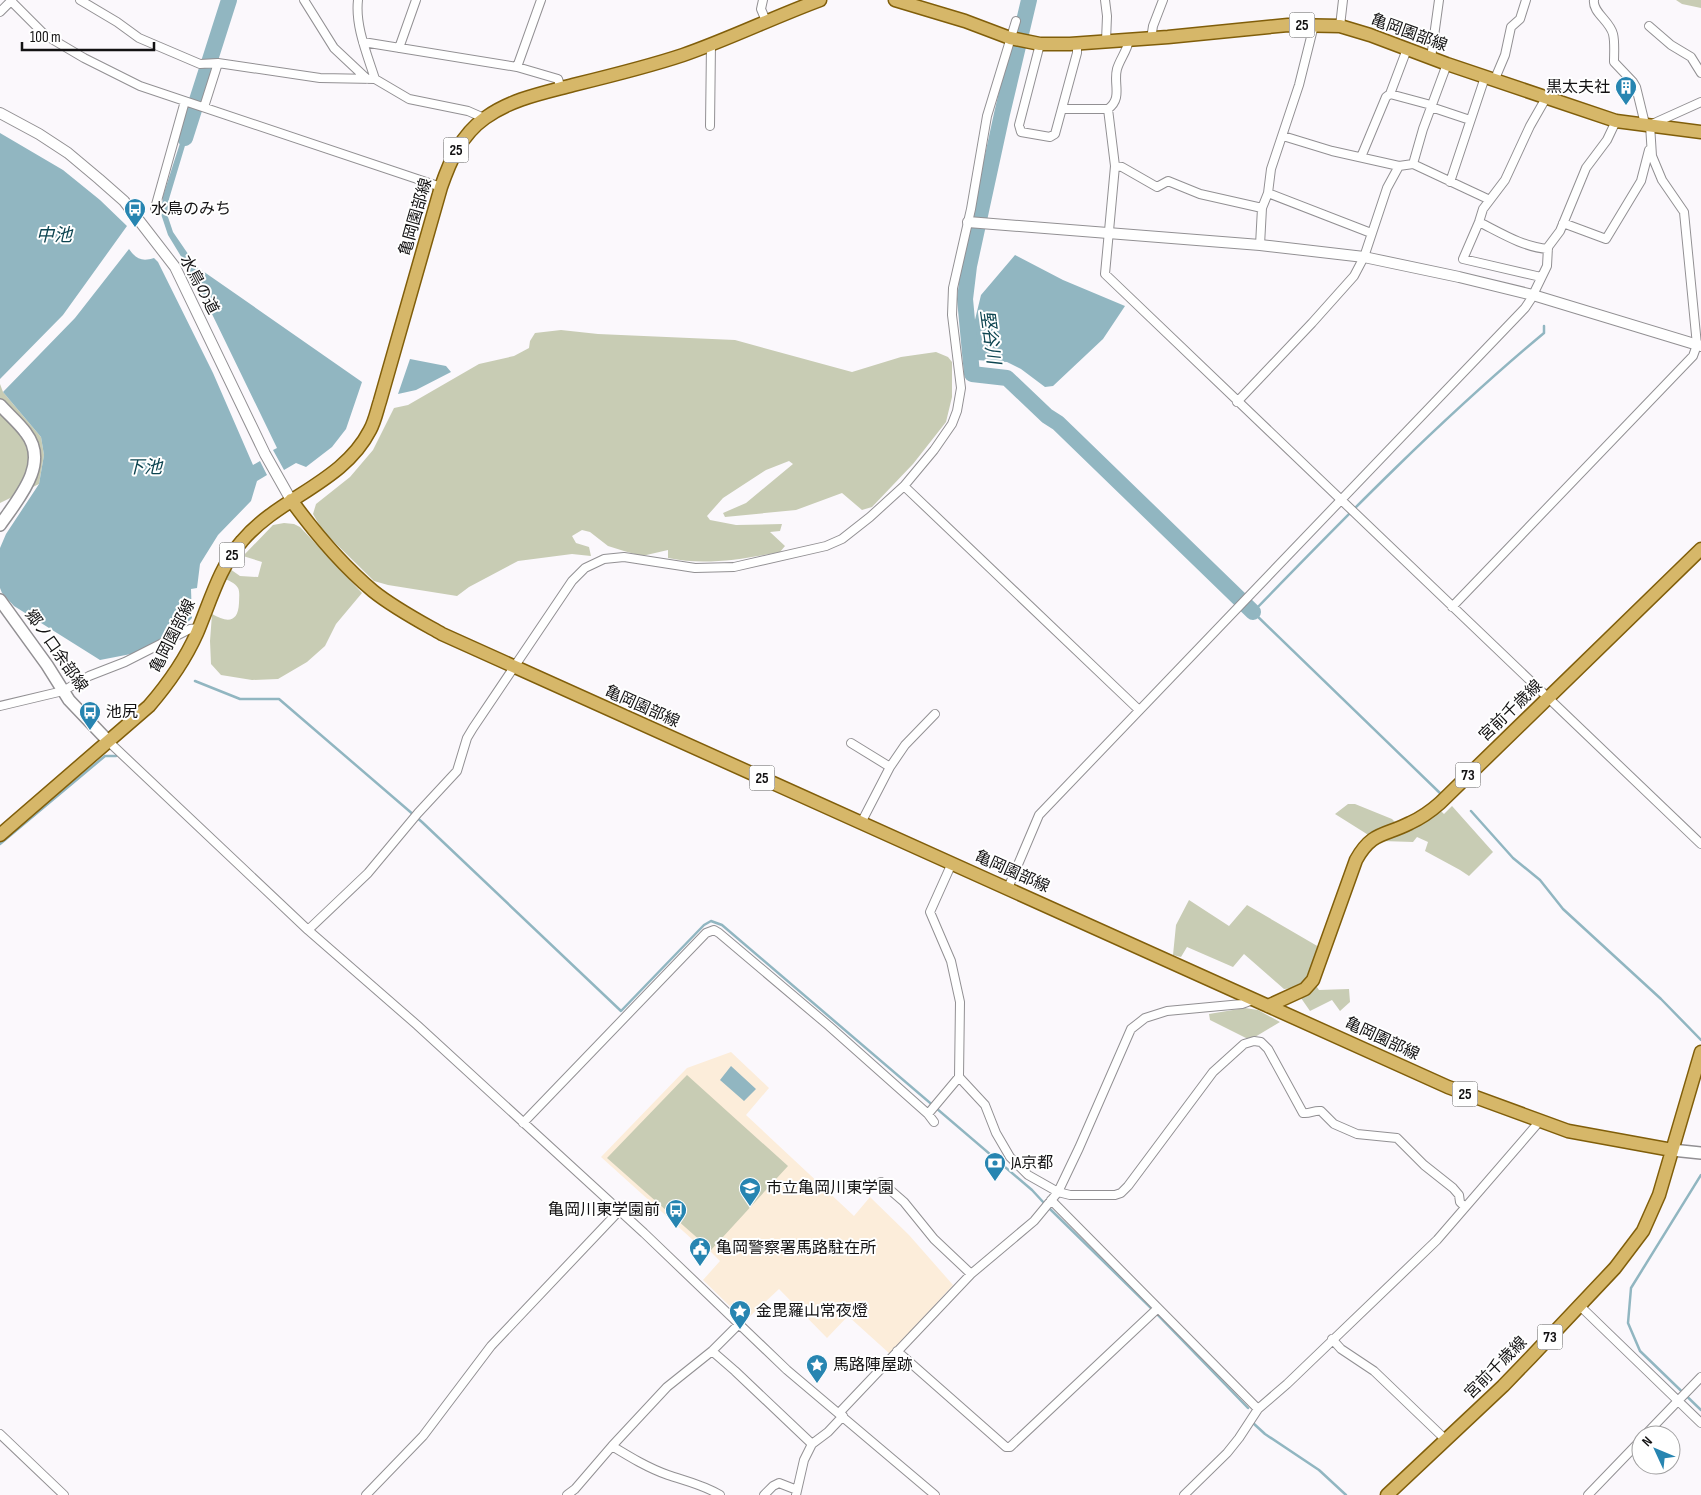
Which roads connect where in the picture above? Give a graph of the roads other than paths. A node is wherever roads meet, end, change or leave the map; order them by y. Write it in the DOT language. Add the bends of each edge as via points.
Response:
graph roads {
  1 [pos="12,0"];
  2 [pos="80,0"];
  3 [pos="304,0"];
  4 [pos="358,0"];
  5 [pos="416,0"];
  6 [pos="541,0"];
  7 [pos="763,0"];
  8 [pos="820,0"];
  9 [pos="895,0"];
  10 [pos="1105,0"];
  11 [pos="1163,0"];
  12 [pos="1343,0"];
  13 [pos="1438,0"];
  14 [pos="1526,0"];
  15 [pos="1594,0"];
  16 [pos="0,12"];
  17 [pos="766,21"];
  18 [pos="1016,21"];
  19 [pos="1314,25"];
  20 [pos="1340,26"];
  21 [pos="1649,26"];
  22 [pos="1010,38"];
  23 [pos="1151,39"];
  24 [pos="1129,40"];
  25 [pos="363,42"];
  26 [pos="1106,42"];
  27 [pos="1077,43"];
  28 [pos="711,44"];
  29 [pos="1040,44"];
  30 [pos="399,48"];
  31 [pos="1406,49"];
  32 [pos="1431,58"];
  33 [pos="218,63"];
  34 [pos="1447,64"];
  35 [pos="517,67"];
  36 [pos="1701,73"];
  37 [pos="371,79"];
  38 [pos="1490,79"];
  39 [pos="561,88"];
  40 [pos="1390,94"];
  41 [pos="1546,98"];
  42 [pos="185,101"];
  43 [pos="1701,102"];
  44 [pos="1431,106"];
  45 [pos="204,107"];
  46 [pos="1062,109"];
  47 [pos="1108,109"];
  48 [pos="0,112"];
  49 [pos="484,118"];
  50 [pos="1470,120"];
  51 [pos="1616,121"];
  52 [pos="1648,125"];
  53 [pos="710,126"];
  54 [pos="1701,132"];
  55 [pos="1283,136"];
  56 [pos="1651,144"];
  57 [pos="1361,157"];
  58 [pos="1413,164"];
  59 [pos="1115,166"];
  60 [pos="1398,166"];
  61 [pos="1450,182"];
  62 [pos="441,187"];
  63 [pos="1268,193"];
  64 [pos="1490,200"];
  65 [pos="155,208"];
  66 [pos="1262,208"];
  67 [pos="968,222"];
  68 [pos="1479,222"];
  69 [pos="1563,223"];
  70 [pos="1110,233"];
  71 [pos="1371,233"];
  72 [pos="1260,245"];
  73 [pos="1548,249"];
  74 [pos="1364,257"];
  75 [pos="1541,277"];
  76 [pos="1533,295"];
  77 [pos="1699,345"];
  78 [pos="1237,402"];
  79 [pos="0,404"];
  80 [pos="904,486"];
  81 [pos="291,500"];
  82 [pos="1340,500"];
  83 [pos="0,526"];
  84 [pos="1701,549"];
  85 [pos="0,600"];
  86 [pos="1452,607"];
  87 [pos="198,628"];
  88 [pos="514,666"];
  89 [pos="63,691"];
  90 [pos="1548,698"];
  91 [pos="0,706"];
  92 [pos="1139,710"];
  93 [pos="935,714"];
  94 [pos="109,742"];
  95 [pos="851,743"];
  96 [pos="890,767"];
  97 [pos="861,823"];
  98 [pos="0,835"];
  99 [pos="1701,844"];
  100 [pos="952,863"];
  101 [pos="1008,888"];
  102 [pos="308,930"];
  103 [pos="1254,999"];
  104 [pos="1268,1006"];
  105 [pos="1701,1052"];
  106 [pos="959,1077"];
  107 [pos="928,1114"];
  108 [pos="934,1122"];
  109 [pos="1539,1122"];
  110 [pos="523,1123"];
  111 [pos="1672,1150"];
  112 [pos="1701,1153"];
  113 [pos="881,1182"];
  114 [pos="1058,1192"];
  115 [pos="1051,1200"];
  116 [pos="1465,1207"];
  117 [pos="620,1211"];
  118 [pos="971,1274"];
  119 [pos="1580,1306"];
  120 [pos="1156,1311"];
  121 [pos="739,1324"];
  122 [pos="1332,1340"];
  123 [pos="712,1351"];
  124 [pos="897,1351"];
  125 [pos="1701,1377"];
  126 [pos="1678,1401"];
  127 [pos="1258,1409"];
  128 [pos="841,1414"];
  129 [pos="1701,1423"];
  130 [pos="1655,1425"];
  131 [pos="0,1434"];
  132 [pos="1446,1440"];
  133 [pos="812,1444"];
  134 [pos="612,1446"];
  135 [pos="1631,1450"];
  136 [pos="797,1492"];
  137 [pos="64,1495"];
  138 [pos="366,1495"];
  139 [pos="567,1495"];
  140 [pos="720,1495"];
  141 [pos="764,1495"];
  142 [pos="935,1495"];
  143 [pos="1184,1495"];
  144 [pos="1387,1495"];
  145 [pos="1588,1495"];
  1 -- 16 [label="street"];
  1 -- 42 [label="street" via="45,35 84,58 140,86"];
  2 -- 33 [label="street" via="139,38 200,64"];
  3 -- 37 [label="street" via="334,48"];
  4 -- 25 [label="street"];
  5 -- 30 [label="street"];
  6 -- 35 [label="street"];
  7 -- 17 [label="street" via="761,9"];
  8 -- 17 [label="main road, 亀岡園部線 / 25"];
  9 -- 22 [label="main road, 亀岡園部線 / 25"];
  10 -- 26 [label="street"];
  11 -- 23 [label="street"];
  12 -- 20 [label="street"];
  13 -- 32 [label="street"];
  14 -- 38 [label="street" via="1520,19 1510,27 1505,55"];
  15 -- 52 [label="street" via="1594,7 1613,34 1614,62 1636,87"];
  17 -- 28 [label="main road, 亀岡園部線 / 25"];
  18 -- 22 [label="street"];
  19 -- 20 [label="main road, 亀岡園部線 / 25"];
  19 -- 23 [label="main road, 亀岡園部線 / 25"];
  19 -- 55 [label="street"];
  20 -- 31 [label="main road, 亀岡園部線 / 25"];
  21 -- 36 [label="street" via="1691,57"];
  22 -- 29 [label="main road, 亀岡園部線 / 25"];
  22 -- 67 [label="street" via="987,116"];
  23 -- 24 [label="main road, 亀岡園部線 / 25"];
  24 -- 26 [label="main road, 亀岡園部線 / 25"];
  24 -- 47 [label="street" via="1117,70 1117,98"];
  25 -- 30 [label="street"];
  25 -- 37 [label="street"];
  26 -- 27 [label="main road, 亀岡園部線 / 25"];
  27 -- 29 [label="main road, 亀岡園部線 / 25"];
  27 -- 46 [label="street"];
  28 -- 39 [label="main road, 亀岡園部線 / 25" via="639,68"];
  28 -- 53 [label="street"];
  29 -- 46 [label="street" via="1019,125 1021,132 1050,137 1055,134"];
  30 -- 35 [label="street"];
  31 -- 32 [label="main road, 亀岡園部線 / 25"];
  31 -- 40 [label="street"];
  32 -- 34 [label="main road, 亀岡園部線 / 25"];
  33 -- 37 [label="street" via="320,78"];
  33 -- 45 [label="street"];
  34 -- 38 [label="main road, 亀岡園部線 / 25"];
  34 -- 44 [label="street"];
  35 -- 39 [label="street" via="558,79"];
  37 -- 49 [label="street" via="409,99 468,111"];
  38 -- 41 [label="main road, 亀岡園部線 / 25"];
  38 -- 50 [label="street"];
  39 -- 49 [label="main road, 亀岡園部線 / 25" via="518,100"];
  40 -- 44 [label="street"];
  40 -- 57 [label="street" via="1386,96"];
  41 -- 51 [label="main road, 亀岡園部線 / 25"];
  41 -- 64 [label="street" via="1505,180"];
  42 -- 45 [label="street"];
  42 -- 65 [label="street"];
  43 -- 52 [label="street"];
  44 -- 50 [label="street"];
  44 -- 58 [label="street"];
  45 -- 62 [label="street"];
  46 -- 47 [label="street"];
  47 -- 59 [label="street"];
  48 -- 81 [label="street, 水鳥の道" via="68,153 124,201 175,267 265,454"];
  49 -- 62 [label="main road, 亀岡園部線 / 25" via="461,141"];
  50 -- 61 [label="street"];
  51 -- 52 [label="main road, 亀岡園部線 / 25"];
  51 -- 69 [label="street" via="1607,140 1586,168"];
  52 -- 54 [label="main road, 亀岡園部線 / 25"];
  52 -- 56 [label="street"];
  55 -- 57 [label="street"];
  55 -- 63 [label="street" via="1271,169"];
  56 -- 69 [label="street" via="1641,181 1606,239"];
  56 -- 77 [label="street" via="1652,156 1662,180 1684,212"];
  57 -- 60 [label="street"];
  58 -- 60 [label="street"];
  58 -- 61 [label="street"];
  59 -- 66 [label="street" via="1157,187 1168,181 1200,194"];
  59 -- 70 [label="street"];
  60 -- 71 [label="street"];
  61 -- 64 [label="street"];
  62 -- 81 [label="main road, 亀岡園部線 / 25" via="370,430 342,466"];
  63 -- 66 [label="street"];
  63 -- 71 [label="street"];
  64 -- 68 [label="street" via="1483,208"];
  66 -- 72 [label="street"];
  67 -- 70 [label="street"];
  67 -- 80 [label="street" via="953,288 952,315 961,388 957,411 934,450"];
  68 -- 73 [label="street" via="1526,245"];
  68 -- 75 [label="street" via="1463,259"];
  69 -- 73 [label="street"];
  70 -- 72 [label="street"];
  70 -- 78 [label="street" via="1106,274"];
  71 -- 74 [label="street"];
  72 -- 74 [label="street"];
  73 -- 75 [label="street" via="1547,266"];
  74 -- 76 [label="street"];
  74 -- 78 [label="street" via="1348,283"];
  75 -- 76 [label="street"];
  76 -- 77 [label="street"];
  76 -- 82 [label="street" via="1525,308"];
  77 -- 86 [label="street" via="1693,356"];
  78 -- 82 [label="street"];
  79 -- 83 [label="main road" via="27,434 35,450 35,467 30,478"];
  80 -- 88 [label="street" via="842,539 826,546 734,567 696,568 624,557 604,560 585,568 572,581"];
  80 -- 92 [label="street"];
  81 -- 87 [label="main road, 亀岡園部線 / 25" via="258,523 240,542"];
  81 -- 88 [label="main road, 亀岡園部線 / 25" via="334,553 374,592 442,634"];
  82 -- 86 [label="street"];
  82 -- 92 [label="street"];
  84 -- 90 [label="main road, 宮前千歳線 / 73"];
  85 -- 89 [label="main road, 郷ノ口余部線"];
  86 -- 90 [label="street"];
  87 -- 89 [label="street" via="88,676"];
  87 -- 94 [label="main road, 亀岡園部線 / 25" via="181,664 166,686"];
  88 -- 97 [label="main road, 亀岡園部線 / 25"];
  88 -- 102 [label="street" via="467,738 457,771 368,873"];
  89 -- 91 [label="street"];
  89 -- 94 [label="main road, 郷ノ口余部線"];
  90 -- 99 [label="street"];
  90 -- 104 [label="main road, 宮前千歳線 / 73" via="1440,803 1409,824 1376,836 1363,848 1313,980 1304,990"];
  92 -- 101 [label="street" via="1040,815"];
  93 -- 96 [label="street" via="905,745"];
  94 -- 98 [label="main road, 亀岡園部線 / 25"];
  94 -- 102 [label="street"];
  95 -- 96 [label="street"];
  96 -- 97 [label="street"];
  97 -- 100 [label="main road, 亀岡園部線 / 25"];
  100 -- 101 [label="main road, 亀岡園部線 / 25"];
  100 -- 106 [label="street" via="930,912 951,961 960,1002"];
  101 -- 103 [label="main road, 亀岡園部線 / 25"];
  102 -- 110 [label="street"];
  103 -- 104 [label="main road, 亀岡園部線 / 25"];
  103 -- 114 [label="street" via="1242,1004 1166,1011 1146,1018 1131,1029"];
  104 -- 109 [label="main road, 亀岡園部線 / 25" via="1448,1087"];
  105 -- 111 [label="main road"];
  106 -- 107 [label="street"];
  106 -- 114 [label="street" via="985,1106 996,1133 1018,1167"];
  107 -- 108 [label="street"];
  107 -- 110 [label="street" via="714,930 706,933"];
  109 -- 111 [label="main road, 亀岡園部線 / 25" via="1568,1131"];
  109 -- 116 [label="street"];
  110 -- 117 [label="street"];
  111 -- 112 [label="main road"];
  111 -- 119 [label="main road, 宮前千歳線 / 73" via="1659,1195 1643,1231"];
  113 -- 118 [label="street"];
  114 -- 115 [label="street"];
  114 -- 116 [label="street" via="1070,1195 1121,1193 1213,1072 1244,1044 1254,1041 1261,1042 1268,1049 1303,1113 1321,1111 1334,1124 1357,1134 1397,1138 1453,1188"];
  115 -- 118 [label="street" via="1034,1221"];
  115 -- 120 [label="street"];
  116 -- 122 [label="street" via="1437,1240"];
  117 -- 121 [label="street"];
  117 -- 138 [label="street" via="491,1346 423,1436"];
  118 -- 124 [label="street"];
  119 -- 126 [label="street"];
  119 -- 132 [label="main road, 宮前千歳線 / 73"];
  120 -- 124 [label="street" via="1010,1447 1006,1447"];
  120 -- 127 [label="street"];
  121 -- 123 [label="street"];
  121 -- 128 [label="street" via="787,1370"];
  122 -- 127 [label="street"];
  122 -- 132 [label="street" via="1374,1371"];
  123 -- 133 [label="street"];
  123 -- 134 [label="street" via="667,1387"];
  124 -- 128 [label="street"];
  125 -- 126 [label="street"];
  126 -- 129 [label="street"];
  126 -- 130 [label="street"];
  127 -- 143 [label="street" via="1227,1453"];
  128 -- 133 [label="street" via="828,1432"];
  128 -- 142 [label="street"];
  131 -- 137 [label="street"];
  132 -- 144 [label="main road, 宮前千歳線 / 73"];
  133 -- 136 [label="street" via="804,1460"];
  134 -- 139 [label="street" via="575,1490"];
  134 -- 140 [label="street" via="654,1470 693,1482"];
  135 -- 145 [label="street"];
  136 -- 141 [label="street" via="779,1483"];
}
